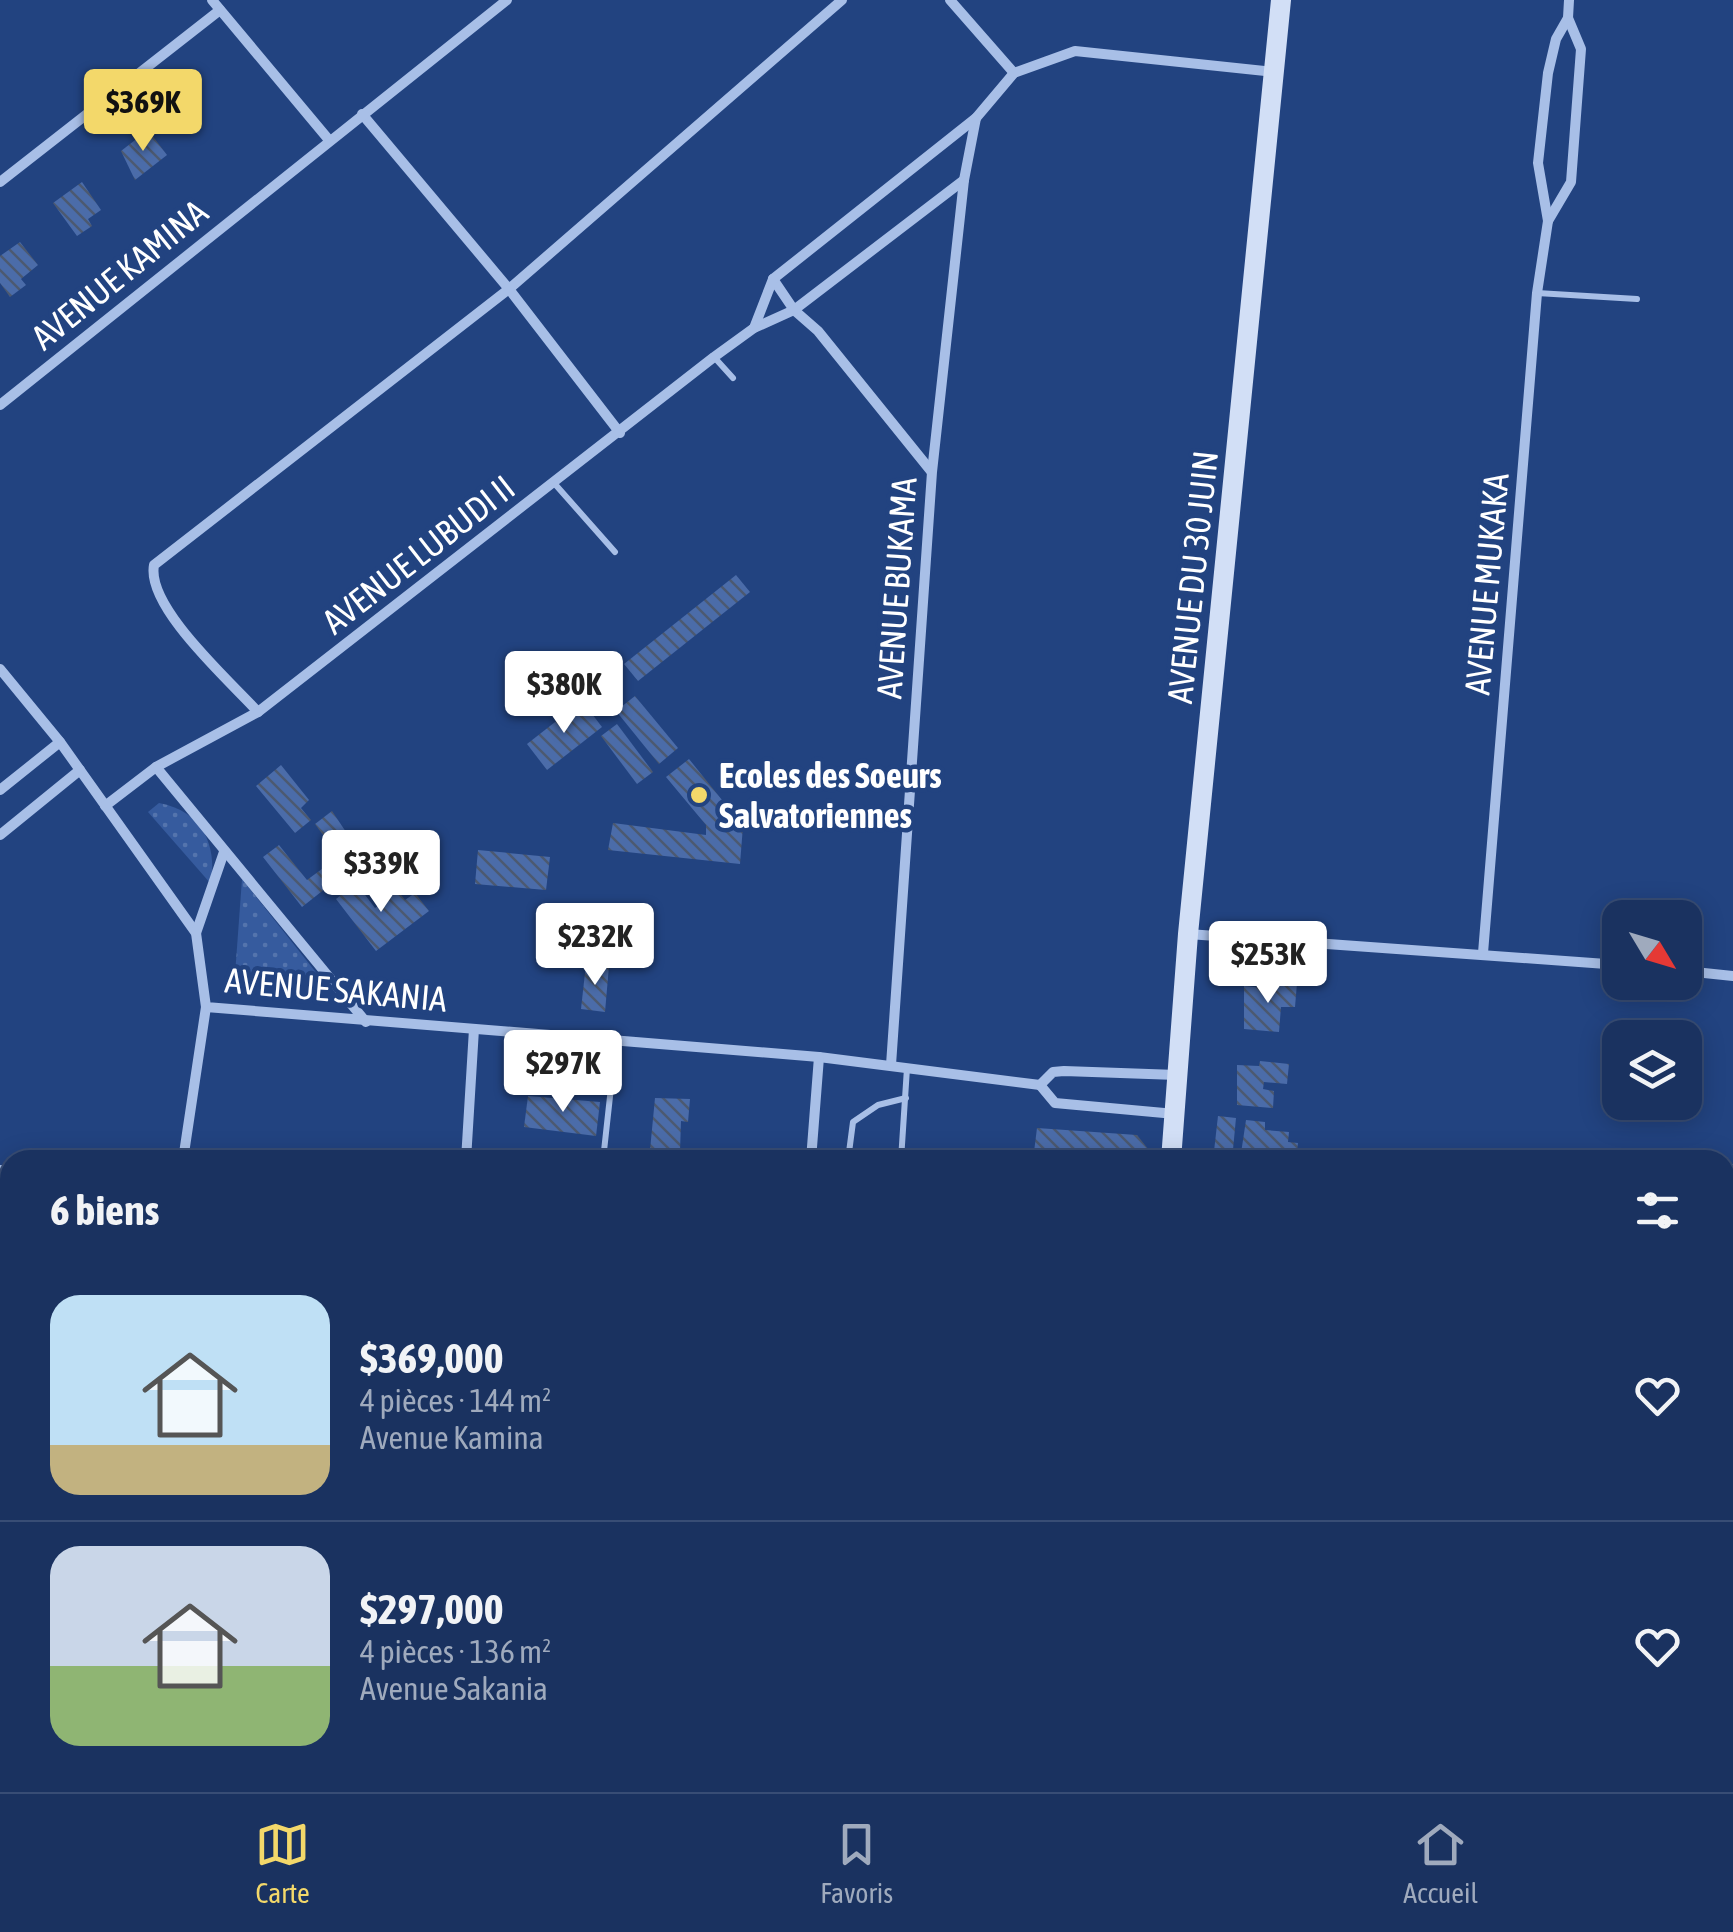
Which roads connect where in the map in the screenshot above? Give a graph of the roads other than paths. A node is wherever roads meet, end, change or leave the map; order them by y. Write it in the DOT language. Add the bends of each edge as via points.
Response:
graph roads {
  1 [pos="212,0"];
  2 [pos="507,0"];
  3 [pos="842,0"];
  4 [pos="950,0"];
  5 [pos="1281,0"];
  6 [pos="1570,0"];
  7 [pos="220,10"];
  8 [pos="1568,18"];
  9 [pos="1276,72"];
  10 [pos="1014,73"];
  11 [pos="362,114"];
  12 [pos="976,118"];
  13 [pos="329,140"];
  14 [pos="964,180"];
  15 [pos="0,182"];
  16 [pos="1548,220"];
  17 [pos="773,280"];
  18 [pos="509,288"];
  19 [pos="1537,293"];
  20 [pos="1637,299"];
  21 [pos="794,310"];
  22 [pos="754,328"];
  23 [pos="714,357"];
  24 [pos="733,378"];
  25 [pos="0,404"];
  26 [pos="620,433"];
  27 [pos="932,472"];
  28 [pos="554,483"];
  29 [pos="614,552"];
  30 [pos="0,669"];
  31 [pos="258,712"];
  32 [pos="60,742"];
  33 [pos="156,767"];
  34 [pos="80,770"];
  35 [pos="0,790"];
  36 [pos="105,806"];
  37 [pos="0,835"];
  38 [pos="224,852"];
  39 [pos="196,932"];
  40 [pos="1188,934"];
  41 [pos="1483,952"];
  42 [pos="1602,963"];
  43 [pos="1702,973"];
  44 [pos="1733,976"];
  45 [pos="206,1006"];
  46 [pos="366,1022"];
  47 [pos="474,1029"];
  48 [pos="616,1040"];
  49 [pos="819,1057"];
  50 [pos="891,1064"];
  51 [pos="906,1068"];
  52 [pos="1178,1076"];
  53 [pos="1040,1086"];
  54 [pos="906,1098"];
  55 [pos="1176,1114"];
  56 [pos="184,1150"];
  57 [pos="467,1150"];
  58 [pos="604,1150"];
  59 [pos="812,1150"];
  60 [pos="850,1150"];
  61 [pos="903,1150"];
  62 [pos="1173,1150"];
  1 -- 7 [label="street"];
  2 -- 11 [label="street, AVENUE KAMINA"];
  3 -- 18 [label="street"];
  4 -- 10 [label="street"];
  5 -- 9 [label="street, AVENUE DU 30 JUIN"];
  6 -- 8 [label="street, AVENUE MUKAKA"];
  7 -- 13 [label="street"];
  7 -- 15 [label="street"];
  8 -- 16 [label="street, AVENUE MUKAKA" via="1548,73 1538,163"];
  8 -- 16 [label="street, AVENUE MUKAKA" via="1582,49 1571,182"];
  9 -- 10 [label="street" via="1075,51"];
  9 -- 40 [label="street, AVENUE DU 30 JUIN"];
  10 -- 12 [label="street"];
  11 -- 13 [label="street, AVENUE KAMINA"];
  11 -- 18 [label="street"];
  12 -- 14 [label="street, AVENUE BUKAMA"];
  12 -- 17 [label="street"];
  13 -- 25 [label="street, AVENUE KAMINA"];
  14 -- 21 [label="street, AVENUE LUBUDI II"];
  14 -- 27 [label="street, AVENUE BUKAMA"];
  16 -- 19 [label="street, AVENUE MUKAKA"];
  17 -- 21 [label="street"];
  17 -- 22 [label="street"];
  18 -- 26 [label="street"];
  18 -- 31 [label="street" via="154,565 152,577 169,612"];
  19 -- 20 [label="lane"];
  19 -- 41 [label="street, AVENUE MUKAKA"];
  21 -- 22 [label="street, AVENUE LUBUDI II"];
  21 -- 27 [label="street"];
  22 -- 23 [label="street, AVENUE LUBUDI II"];
  23 -- 24 [label="lane"];
  23 -- 26 [label="street, AVENUE LUBUDI II"];
  26 -- 28 [label="street, AVENUE LUBUDI II"];
  27 -- 50 [label="street, AVENUE BUKAMA"];
  28 -- 29 [label="lane"];
  28 -- 31 [label="street, AVENUE LUBUDI II"];
  30 -- 32 [label="street, AVENUE SAKANIA"];
  31 -- 33 [label="street, AVENUE LUBUDI II"];
  32 -- 34 [label="street, AVENUE SAKANIA"];
  32 -- 35 [label="street"];
  33 -- 36 [label="street, AVENUE LUBUDI II"];
  33 -- 38 [label="street"];
  34 -- 36 [label="street, AVENUE SAKANIA"];
  34 -- 37 [label="street"];
  36 -- 39 [label="street, AVENUE SAKANIA"];
  38 -- 39 [label="street"];
  38 -- 46 [label="street"];
  39 -- 45 [label="street, AVENUE SAKANIA"];
  40 -- 41 [label="street"];
  40 -- 52 [label="street, AVENUE DU 30 JUIN"];
  41 -- 42 [label="street"];
  43 -- 44 [label="street"];
  45 -- 46 [label="street, AVENUE SAKANIA"];
  45 -- 56 [label="street"];
  46 -- 47 [label="street, AVENUE SAKANIA"];
  47 -- 48 [label="street, AVENUE SAKANIA"];
  47 -- 57 [label="street"];
  48 -- 49 [label="street, AVENUE SAKANIA"];
  48 -- 58 [label="lane"];
  49 -- 50 [label="street, AVENUE SAKANIA"];
  49 -- 59 [label="street"];
  50 -- 51 [label="street, AVENUE SAKANIA"];
  51 -- 53 [label="street, AVENUE SAKANIA"];
  51 -- 54 [label="lane"];
  52 -- 53 [label="street" via="1064,1071 1052,1072"];
  52 -- 55 [label="street, AVENUE DU 30 JUIN"];
  53 -- 55 [label="street" via="1055,1102"];
  54 -- 60 [label="lane" via="854,1122"];
  54 -- 61 [label="lane"];
  55 -- 62 [label="street, AVENUE DU 30 JUIN"];
}
